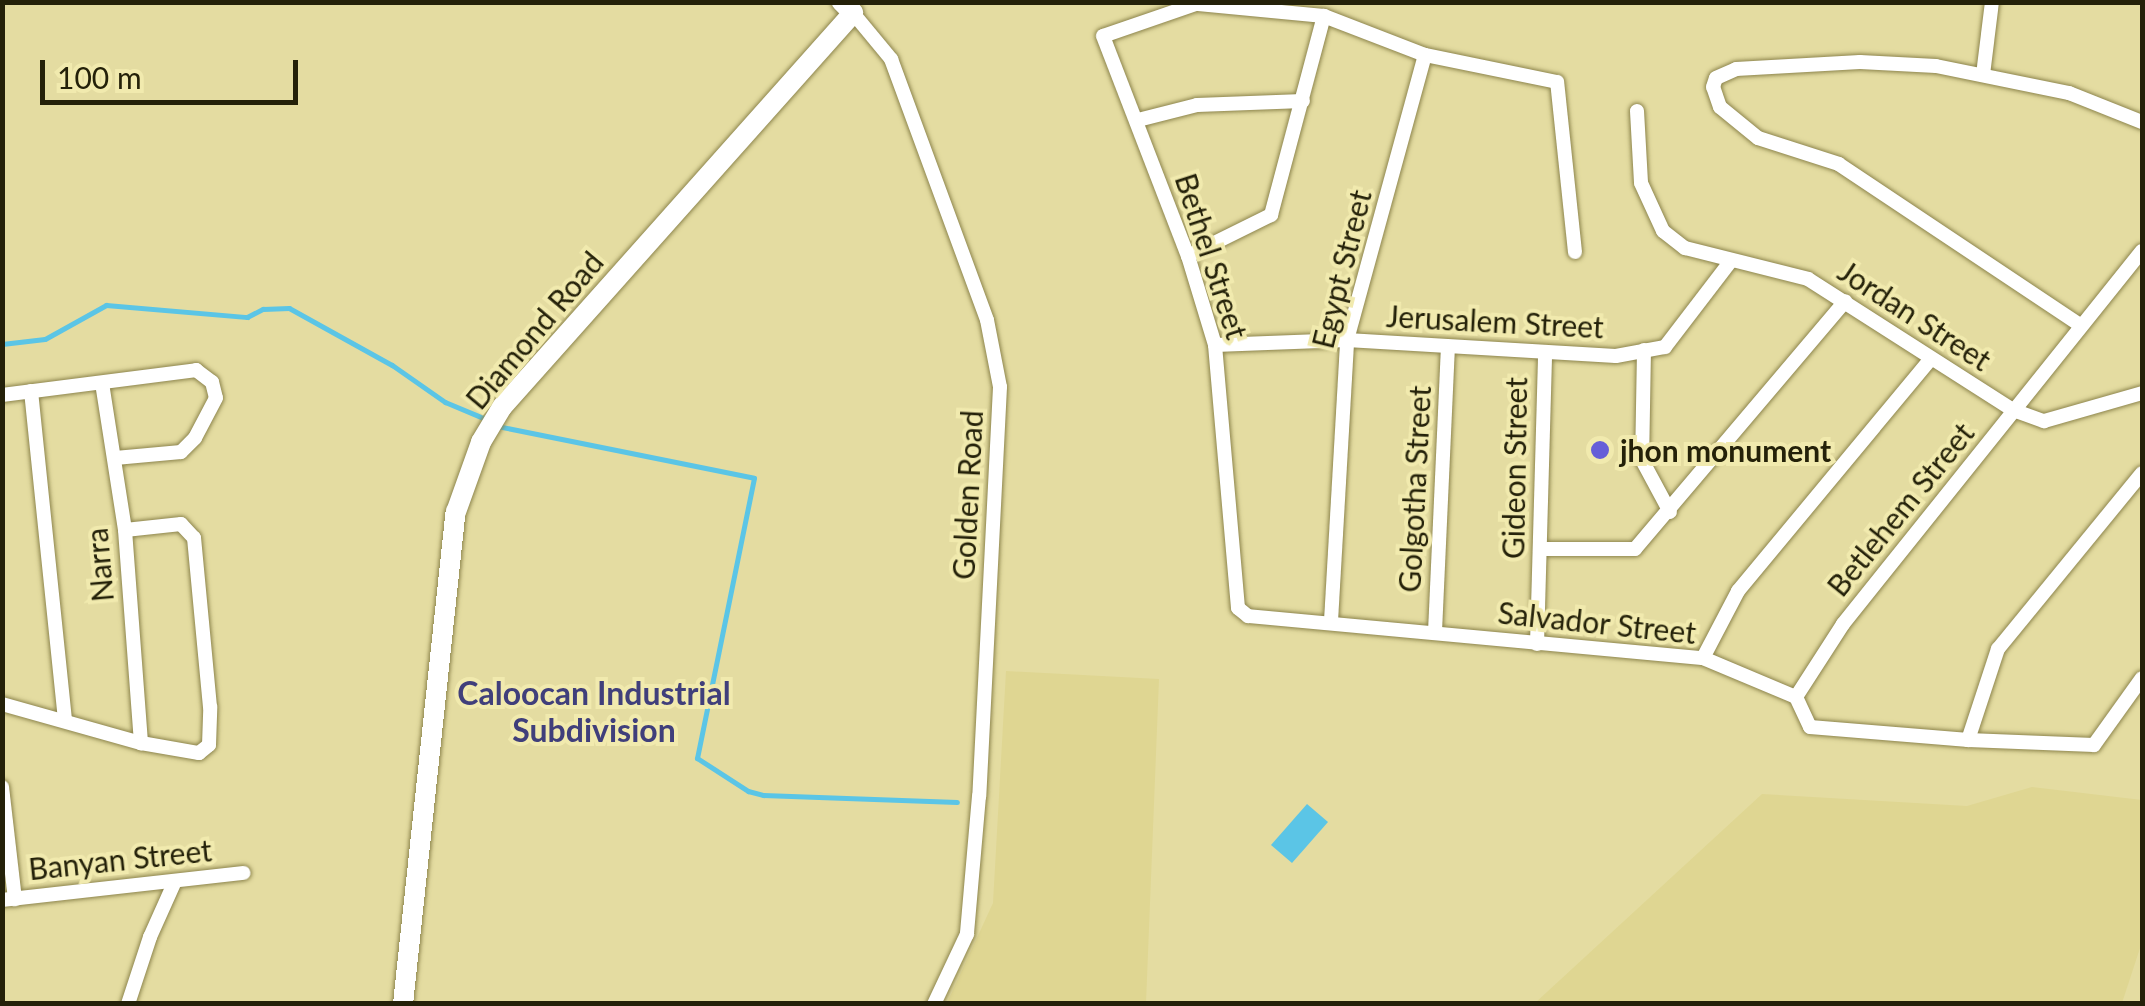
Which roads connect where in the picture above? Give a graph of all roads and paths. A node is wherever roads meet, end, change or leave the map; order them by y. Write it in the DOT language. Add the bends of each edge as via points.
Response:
graph roads {
  1 [pos="1992,2"];
  2 [pos="847,8"];
  3 [pos="1324,16"];
  4 [pos="1425,55"];
  5 [pos="1983,75"];
  6 [pos="1304,100"];
  7 [pos="1637,110"];
  8 [pos="1138,120"];
  9 [pos="2142,122"];
  10 [pos="1575,252"];
  11 [pos="2142,252"];
  12 [pos="1188,256"];
  13 [pos="1730,262"];
  14 [pos="1845,300"];
  15 [pos="2080,325"];
  16 [pos="1347,340"];
  17 [pos="1215,345"];
  18 [pos="1448,348"];
  19 [pos="1644,350"];
  20 [pos="1544,353"];
  21 [pos="1930,360"];
  22 [pos="102,383"];
  23 [pos="31,391"];
  24 [pos="2142,393"];
  25 [pos="2,395"];
  26 [pos="2013,410"];
  27 [pos="115,458"];
  28 [pos="2142,473"];
  29 [pos="1670,512"];
  30 [pos="125,530"];
  31 [pos="1540,549"];
  32 [pos="1248,616"];
  33 [pos="1331,622"];
  34 [pos="1435,632"];
  35 [pos="1537,644"];
  36 [pos="1703,658"];
  37 [pos="2142,678"];
  38 [pos="1796,697"];
  39 [pos="2,704"];
  40 [pos="65,719"];
  41 [pos="1968,740"];
  42 [pos="141,743"];
  43 [pos="2,788"];
  44 [pos="243,873"];
  45 [pos="175,881"];
  46 [pos="9,900"];
  47 [pos="128,1004"];
  48 [pos="403,1004"];
  49 [pos="934,1004"];
  1 -- 5 [label="street"];
  2 -- 48 [label="main road, Diamond Road" via="492,422 456,512"];
  2 -- 49 [label="street, Golden Road" via="891,58 987,320 1000,386 967,934"];
  3 -- 4 [label="street"];
  3 -- 6 [label="street"];
  3 -- 8 [label="street, Bethel Street" via="1196,4 1103,36"];
  4 -- 10 [label="street" via="1557,82"];
  4 -- 16 [label="street, Egypt Street"];
  5 -- 9 [label="street" via="2069,93"];
  5 -- 15 [label="street" via="1898,64 1796,64 1736,70 1716,78 1712,87 1720,107 1758,138 1839,164"];
  6 -- 8 [label="street" via="1197,106"];
  6 -- 12 [label="street" via="1271,215"];
  7 -- 13 [label="street, Jordan Street" via="1641,183 1663,231 1685,248"];
  8 -- 12 [label="street, Bethel Street"];
  11 -- 15 [label="street, Betlehem Street"];
  12 -- 17 [label="street, Bethel Street"];
  13 -- 14 [label="street, Jordan Street" via="1808,279"];
  13 -- 19 [label="street, Jerusalem Street" via="1665,346"];
  14 -- 21 [label="street, Jordan Street"];
  14 -- 29 [label="street"];
  15 -- 26 [label="street, Betlehem Street"];
  16 -- 17 [label="street, Jerusalem Street"];
  16 -- 18 [label="street, Jerusalem Street"];
  16 -- 33 [label="street, Egypt Street"];
  17 -- 32 [label="street, Bethel Street" via="1238,608"];
  18 -- 20 [label="street, Jerusalem Street"];
  18 -- 34 [label="street, Golgotha Street"];
  19 -- 20 [label="street, Jerusalem Street" via="1616,356"];
  19 -- 29 [label="street" via="1642,460"];
  20 -- 31 [label="street, Gideon Street"];
  21 -- 26 [label="street, Jordan Street"];
  21 -- 36 [label="street" via="1738,591"];
  22 -- 23 [label="street"];
  22 -- 27 [label="street, Narra"];
  22 -- 27 [label="street" via="196,370 212,382 216,398 181,452"];
  23 -- 25 [label="street"];
  23 -- 40 [label="street"];
  24 -- 26 [label="street, Jordan Street" via="2044,421"];
  26 -- 38 [label="street, Betlehem Street" via="1843,624"];
  27 -- 30 [label="street, Narra"];
  28 -- 41 [label="street" via="1998,649"];
  29 -- 31 [label="street" via="1635,549"];
  30 -- 42 [label="street, Narra"];
  30 -- 42 [label="street" via="181,524 194,538 210,707 208,745 199,753"];
  31 -- 35 [label="street, Gideon Street"];
  32 -- 33 [label="street, Salvador Street"];
  33 -- 34 [label="street, Salvador Street"];
  34 -- 35 [label="street, Salvador Street"];
  35 -- 36 [label="street, Salvador Street"];
  36 -- 38 [label="street, Salvador Street"];
  37 -- 41 [label="street, Salvador Street" via="2094,746"];
  38 -- 41 [label="street, Salvador Street" via="1810,727"];
  39 -- 40 [label="street"];
  40 -- 42 [label="street"];
  43 -- 46 [label="street"];
  44 -- 45 [label="street, Banyan Street"];
  45 -- 46 [label="street, Banyan Street"];
  45 -- 47 [label="street"];
}
